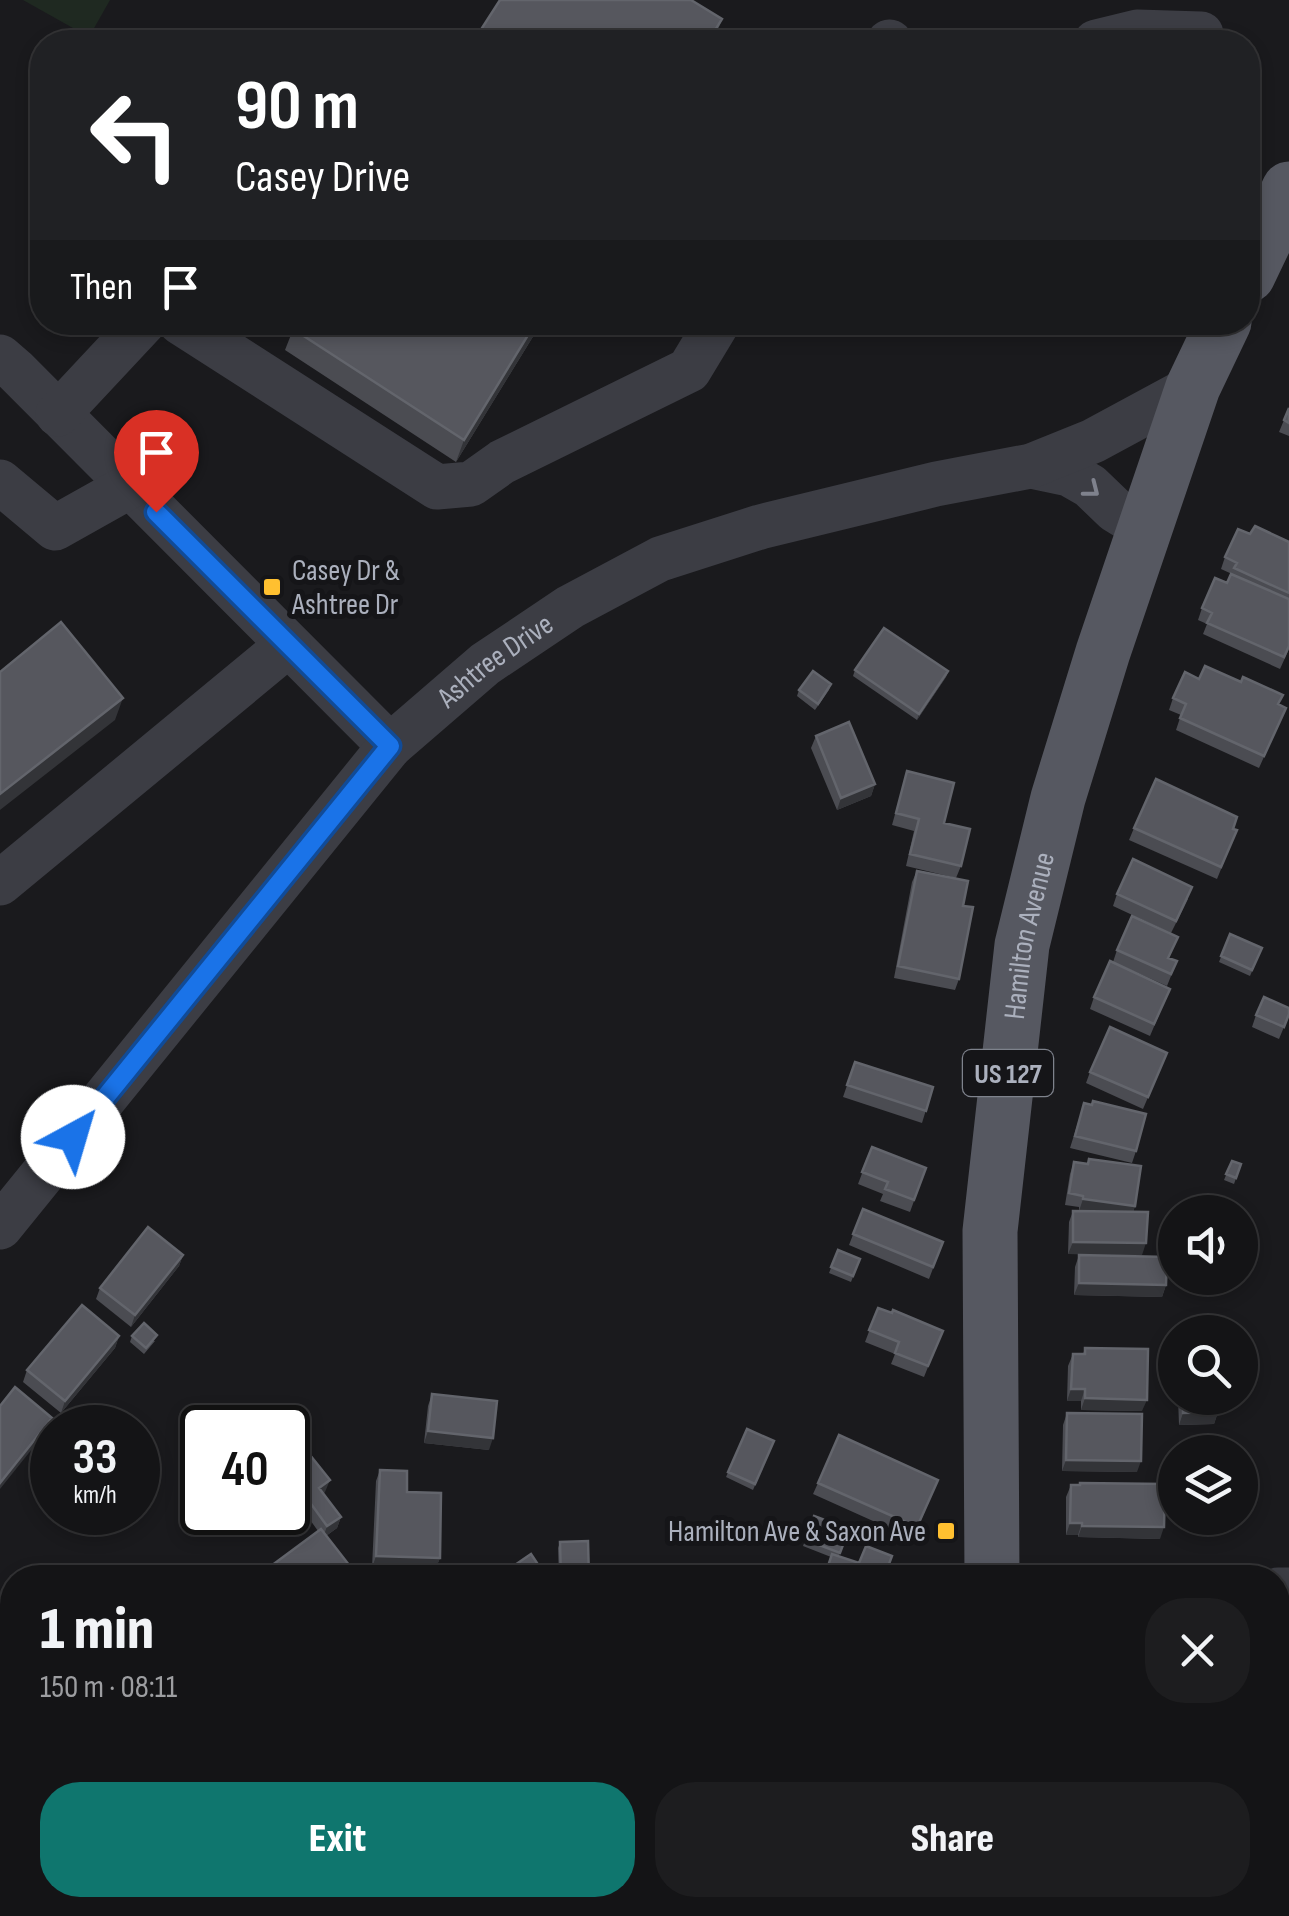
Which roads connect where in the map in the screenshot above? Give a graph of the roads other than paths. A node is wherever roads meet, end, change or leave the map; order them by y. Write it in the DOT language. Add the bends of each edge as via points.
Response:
graph roads {
  1 [pos="1289,189"];
  2 [pos="1260,249"];
  3 [pos="132,335"];
  4 [pos="200,335"];
  5 [pos="710,335"];
  6 [pos="1218,335"];
  7 [pos="0,357"];
  8 [pos="1193,388"];
  9 [pos="58,414"];
  10 [pos="1031,466"];
  11 [pos="0,482"];
  12 [pos="130,486"];
  13 [pos="1146,530"];
  14 [pos="288,645"];
  15 [pos="390,746"];
  16 [pos="0,884"];
  17 [pos="0,1228"];
  18 [pos="992,1565"];
  1 -- 2 [label="main road"];
  3 -- 9 [label="street"];
  4 -- 5 [label="street" via="438,487 471,484 502,462 689,370"];
  6 -- 8 [label="main road, Hamilton Avenue / US 127"];
  7 -- 9 [label="street"];
  8 -- 10 [label="street, Ashtree Drive"];
  8 -- 13 [label="main road, Hamilton Avenue / US 127"];
  9 -- 12 [label="street"];
  10 -- 13 [label="street, one-way" via="1069,474"];
  10 -- 15 [label="street, Ashtree Drive" via="760,527 660,559 570,607 485,664"];
  11 -- 12 [label="street" via="55,528"];
  12 -- 14 [label="street"];
  13 -- 18 [label="main road, Hamilton Avenue / US 127" via="1058,798 1022,945 990,1231"];
  14 -- 15 [label="street"];
  14 -- 16 [label="street"];
  15 -- 17 [label="street, Ashtree Drive"];
}
